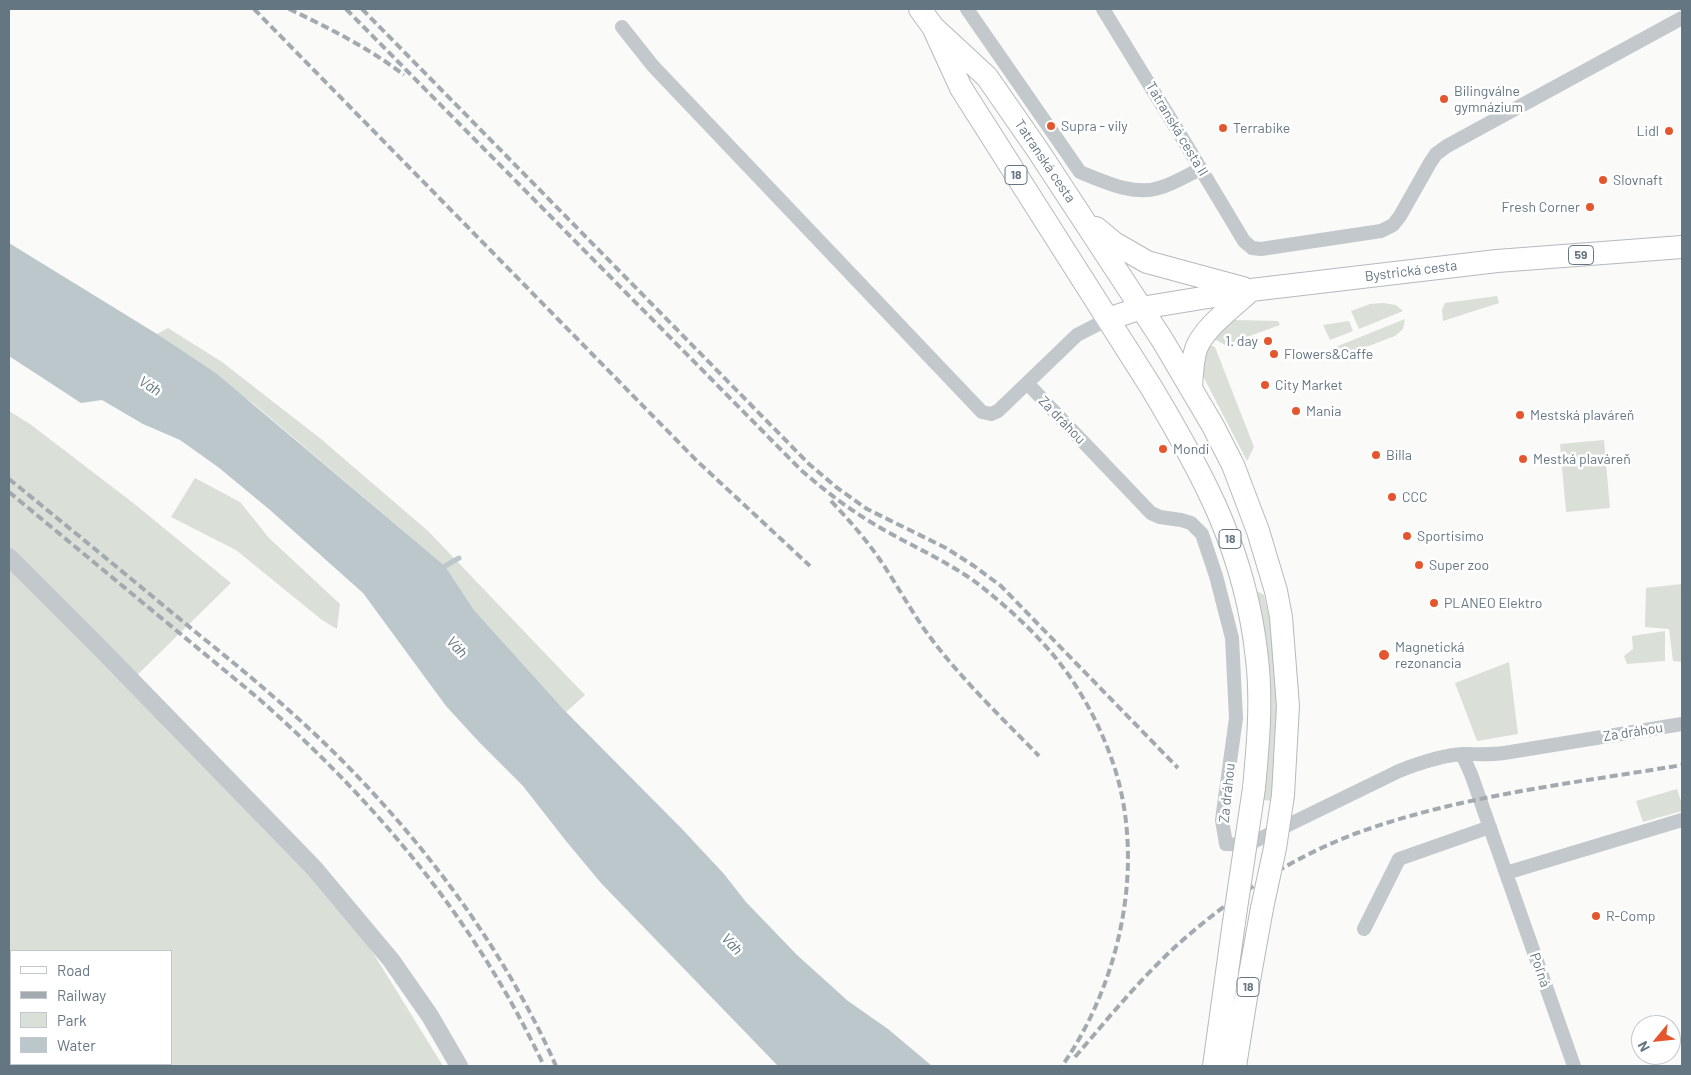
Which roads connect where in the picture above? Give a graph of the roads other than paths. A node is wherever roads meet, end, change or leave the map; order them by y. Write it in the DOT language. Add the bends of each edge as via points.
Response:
graph roads {
  1 [pos="920,9"];
  2 [pos="967,9"];
  3 [pos="1103,9"];
  4 [pos="1682,18"];
  5 [pos="622,27"];
  6 [pos="933,27"];
  7 [pos="1200,169"];
  8 [pos="1084,219"];
  9 [pos="1682,247"];
  10 [pos="1251,290"];
  11 [pos="1141,308"];
  12 [pos="1108,319"];
  13 [pos="1027,383"];
  14 [pos="1191,388"];
  15 [pos="9,556"];
  16 [pos="1682,724"];
  17 [pos="1462,754"];
  18 [pos="1682,820"];
  19 [pos="1490,827"];
  20 [pos="1506,874"];
  21 [pos="1364,929"];
  22 [pos="459,1066"];
  23 [pos="1214,1066"];
  24 [pos="1235,1066"];
  25 [pos="1574,1066"];
  1 -- 6 [label="main road, Tatranská cesta / 18"];
  2 -- 7 [label="street" via="1080,172 1135,190 1161,188"];
  3 -- 7 [label="street, Tatranská cesta II"];
  4 -- 7 [label="street, Tatranská cesta II" via="1446,146 1430,163 1400,216 1381,231 1252,248 1244,241"];
  5 -- 13 [label="street" via="653,66 982,412 991,414 998,411"];
  6 -- 8 [label="main road, Tatranská cesta / 18" via="987,77"];
  6 -- 12 [label="main road, Tatranská cesta / 18" via="961,88"];
  8 -- 10 [label="main road" via="1114,243 1147,262"];
  8 -- 11 [label="main road, Tatranská cesta / 18"];
  9 -- 10 [label="main road, Bystrická cesta / 59" via="1497,261"];
  10 -- 11 [label="main road, Bystrická cesta / 59"];
  10 -- 14 [label="main road" via="1204,334 1194,358"];
  11 -- 12 [label="main road, Bystrická cesta"];
  11 -- 14 [label="main road, 18"];
  12 -- 13 [label="street" via="1077,335"];
  12 -- 23 [label="main road, 18, bridge" via="1198,466 1239,567 1252,622 1257,661 1259,733"];
  13 -- 17 [label="street, Za dráhou" via="1151,513 1160,518 1191,523 1202,534 1232,638 1236,718 1222,820 1226,844 1247,845 1399,771"];
  14 -- 24 [label="main road, 18, bridge" via="1233,465 1276,591 1288,706 1283,795"];
  15 -- 22 [label="street" via="314,868 391,960 430,1016"];
  16 -- 17 [label="street, Za dráhou" via="1504,753"];
  17 -- 19 [label="street, Poľná"];
  18 -- 20 [label="street"];
  19 -- 20 [label="street, Poľná"];
  19 -- 21 [label="street" via="1399,859"];
  20 -- 25 [label="street, Poľná"];
}
